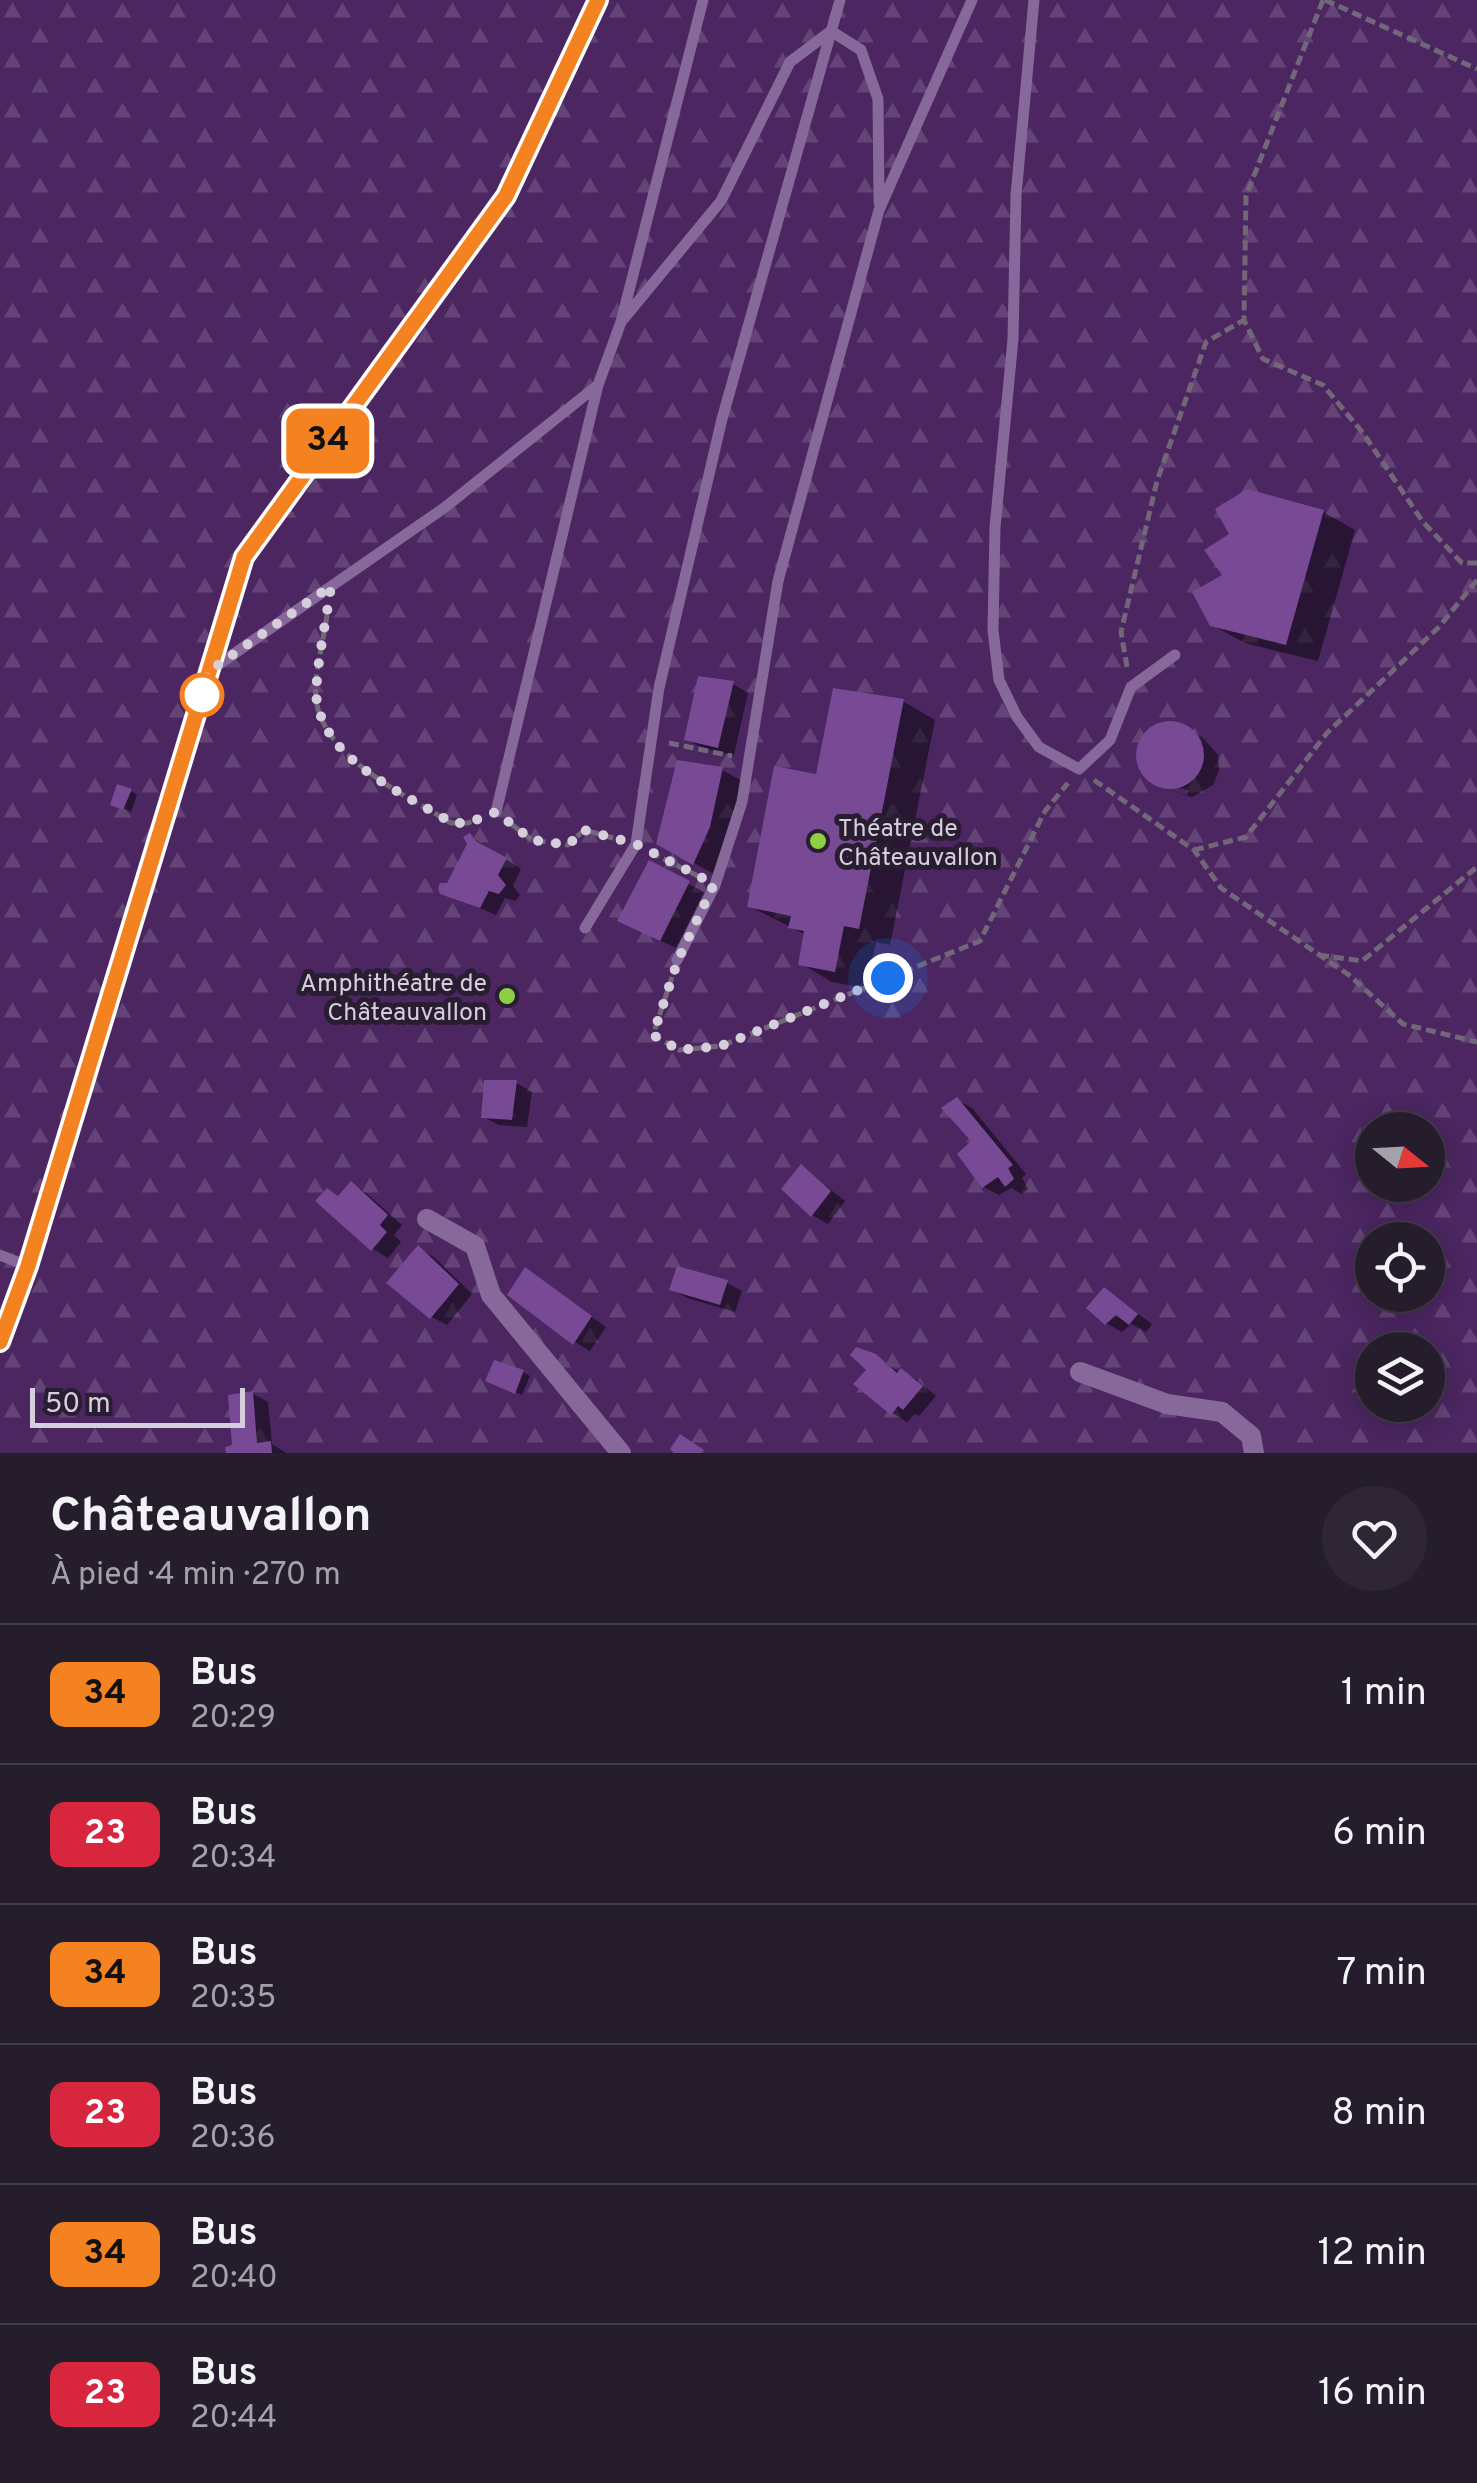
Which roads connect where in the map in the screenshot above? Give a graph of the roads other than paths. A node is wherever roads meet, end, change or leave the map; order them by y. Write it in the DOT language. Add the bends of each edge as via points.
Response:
graph roads {
  1 [pos="598,0"];
  2 [pos="704,0"];
  3 [pos="840,0"];
  4 [pos="972,0"];
  5 [pos="1034,0"];
  6 [pos="831,31"];
  7 [pos="879,210"];
  8 [pos="621,322"];
  9 [pos="598,385"];
  10 [pos="1175,655"];
  11 [pos="208,672"];
  12 [pos="496,812"];
  13 [pos="585,928"];
  14 [pos="678,960"];
  15 [pos="427,1219"];
  16 [pos="0,1255"];
  17 [pos="28,1266"];
  18 [pos="0,1342"];
  19 [pos="1080,1372"];
  20 [pos="621,1453"];
  21 [pos="1254,1453"];
  1 -- 11 [label="street" via="506,196 244,557"];
  2 -- 8 [label="lane"];
  3 -- 6 [label="lane"];
  4 -- 7 [label="lane"];
  5 -- 10 [label="lane" via="995,526 999,680 1039,748 1078,769 1110,740 1132,687"];
  6 -- 7 [label="lane" via="861,50 878,99"];
  6 -- 8 [label="lane" via="790,62 720,201"];
  6 -- 13 [label="lane" via="722,418 659,688 636,844"];
  7 -- 14 [label="lane" via="778,581 742,802"];
  8 -- 9 [label="lane"];
  9 -- 11 [label="lane" via="444,508"];
  9 -- 12 [label="lane"];
  11 -- 17 [label="street"];
  15 -- 20 [label="street" via="475,1246 491,1295"];
  16 -- 17 [label="lane"];
  17 -- 18 [label="street"];
  19 -- 21 [label="street" via="1166,1404 1222,1412 1251,1436"];
}
